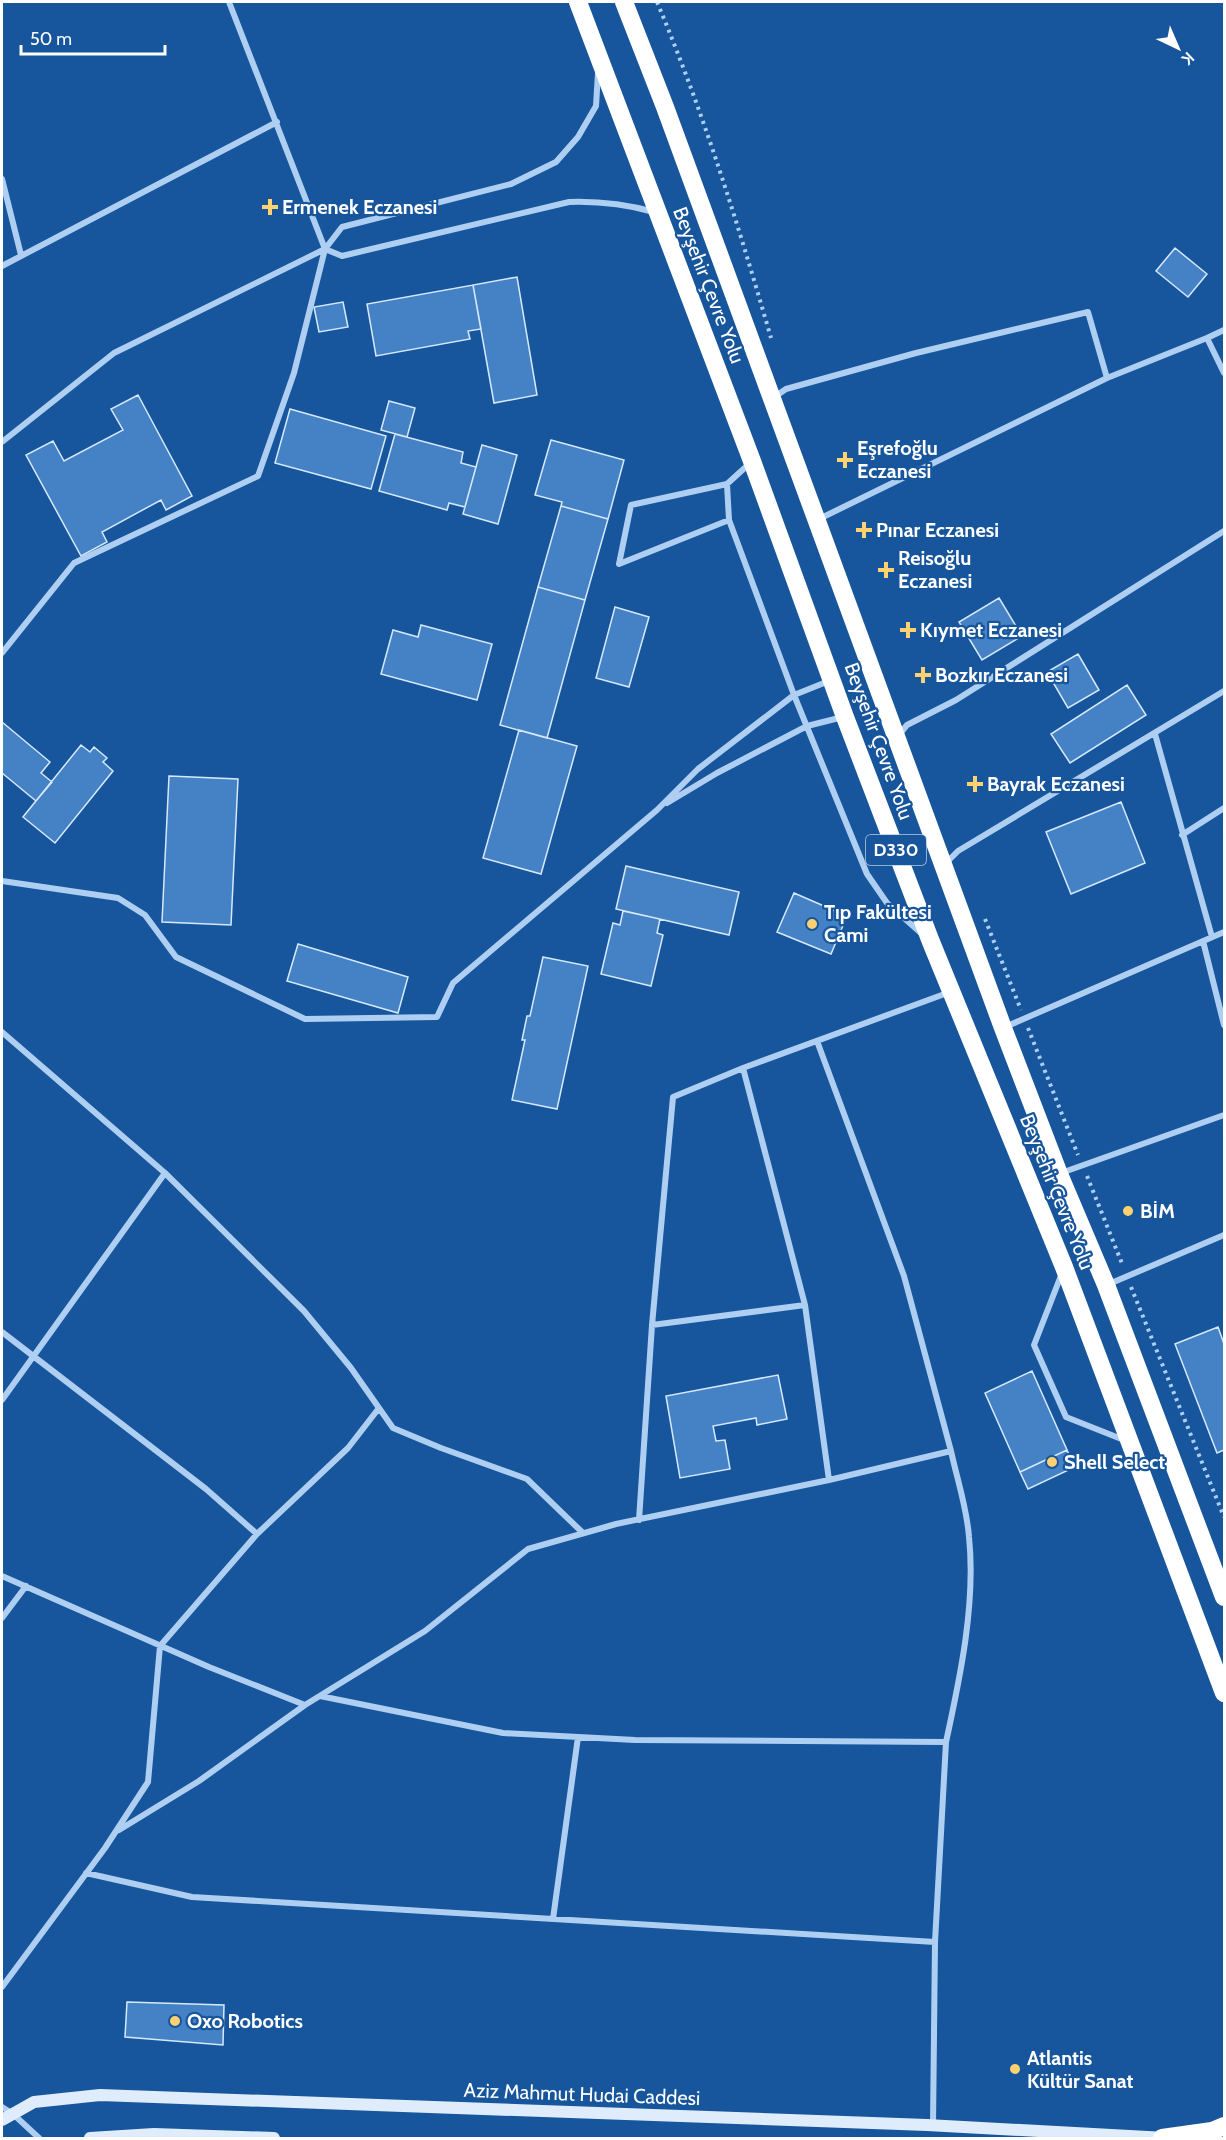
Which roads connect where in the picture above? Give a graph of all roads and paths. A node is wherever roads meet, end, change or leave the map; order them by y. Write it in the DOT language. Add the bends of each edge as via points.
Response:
graph roads {
  1 [pos="229,2"];
  2 [pos="578,2"];
  3 [pos="624,2"];
  4 [pos="657,2"];
  5 [pos="599,57"];
  6 [pos="277,122"];
  7 [pos="2,179"];
  8 [pos="657,213"];
  9 [pos="325,249"];
  10 [pos="21,255"];
  11 [pos="2,266"];
  12 [pos="1224,330"];
  13 [pos="1207,338"];
  14 [pos="773,344"];
  15 [pos="1224,373"];
  16 [pos="1107,378"];
  17 [pos="772,399"];
  18 [pos="2,442"];
  19 [pos="752,461"];
  20 [pos="727,484"];
  21 [pos="729,520"];
  22 [pos="816,520"];
  23 [pos="1224,531"];
  24 [pos="2,653"];
  25 [pos="833,680"];
  26 [pos="1224,691"];
  27 [pos="794,695"];
  28 [pos="845,717"];
  29 [pos="807,726"];
  30 [pos="1155,734"];
  31 [pos="896,738"];
  32 [pos="1224,808"];
  33 [pos="657,810"];
  34 [pos="1182,835"];
  35 [pos="943,866"];
  36 [pos="2,880"];
  37 [pos="984,918"];
  38 [pos="1224,932"];
  39 [pos="1212,937"];
  40 [pos="1203,941"];
  41 [pos="931,942"];
  42 [pos="951,991"];
  43 [pos="1023,1017"];
  44 [pos="1224,1025"];
  45 [pos="1003,1028"];
  46 [pos="2,1032"];
  47 [pos="817,1041"];
  48 [pos="743,1068"];
  49 [pos="1224,1114"];
  50 [pos="1082,1165"];
  51 [pos="165,1173"];
  52 [pos="1059,1174"];
  53 [pos="1224,1235"];
  54 [pos="1064,1267"];
  55 [pos="1127,1276"];
  56 [pos="1106,1285"];
  57 [pos="805,1305"];
  58 [pos="652,1325"];
  59 [pos="2,1332"];
  60 [pos="32,1356"];
  61 [pos="2,1400"];
  62 [pos="379,1408"];
  63 [pos="1130,1442"];
  64 [pos="951,1451"];
  65 [pos="829,1480"];
  66 [pos="1224,1517"];
  67 [pos="639,1520"];
  68 [pos="583,1533"];
  69 [pos="257,1534"];
  70 [pos="2,1576"];
  71 [pos="26,1587"];
  72 [pos="1224,1597"];
  73 [pos="2,1618"];
  74 [pos="160,1646"];
  75 [pos="1224,1693"];
  76 [pos="320,1696"];
  77 [pos="305,1705"];
  78 [pos="578,1737"];
  79 [pos="946,1742"];
  80 [pos="116,1832"];
  81 [pos="86,1873"];
  82 [pos="553,1919"];
  83 [pos="935,1942"];
  84 [pos="2,1987"];
  85 [pos="5,2114"];
  86 [pos="933,2126"];
  87 [pos="1224,2126"];
  88 [pos="1164,2138"];
  89 [pos="39,2139"];
  90 [pos="90,2139"];
  91 [pos="274,2139"];
  1 -- 6 [label="street"];
  2 -- 5 [label="highway, Beyşehir Çevre Yolu / D330"];
  3 -- 17 [label="highway, Beyşehir Çevre Yolu / D330"];
  4 -- 14 [label="path" via="713,150"];
  5 -- 8 [label="highway, Beyşehir Çevre Yolu / D330"];
  5 -- 9 [label="street" via="596,106 578,137 556,162 511,184 342,227"];
  6 -- 9 [label="street"];
  6 -- 10 [label="street"];
  7 -- 10 [label="street"];
  8 -- 9 [label="street" via="626,205 569,202 342,256"];
  8 -- 19 [label="highway, Beyşehir Çevre Yolu / D330"];
  9 -- 18 [label="street" via="114,353"];
  9 -- 24 [label="street" via="294,373 258,476 74,563"];
  10 -- 11 [label="street"];
  12 -- 13 [label="street"];
  13 -- 15 [label="street"];
  13 -- 16 [label="street"];
  16 -- 17 [label="street" via="1088,312 916,353 786,389"];
  16 -- 22 [label="street"];
  17 -- 22 [label="highway, Beyşehir Çevre Yolu / D330"];
  19 -- 20 [label="street"];
  19 -- 25 [label="highway, Beyşehir Çevre Yolu / D330"];
  20 -- 21 [label="street"];
  20 -- 21 [label="street" via="631,505 620,564"];
  21 -- 27 [label="street"];
  22 -- 31 [label="highway, Beyşehir Çevre Yolu / D330"];
  23 -- 31 [label="street" via="956,700 907,725"];
  25 -- 27 [label="street"];
  25 -- 28 [label="highway, Beyşehir Çevre Yolu / D330"];
  26 -- 30 [label="street"];
  27 -- 29 [label="street"];
  27 -- 33 [label="street" via="699,769"];
  28 -- 29 [label="street"];
  28 -- 41 [label="highway, Beyşehir Çevre Yolu / D330"];
  29 -- 33 [label="street" via="717,772"];
  29 -- 41 [label="street" via="867,874 887,903"];
  30 -- 34 [label="street"];
  30 -- 35 [label="street" via="958,851"];
  31 -- 35 [label="highway, Beyşehir Çevre Yolu / D330"];
  32 -- 34 [label="street"];
  33 -- 36 [label="street" via="453,983 437,1017 305,1019 176,957 145,915 117,898"];
  34 -- 39 [label="street"];
  35 -- 45 [label="highway, Beyşehir Çevre Yolu / D330"];
  37 -- 43 [label="path"];
  38 -- 39 [label="street"];
  39 -- 40 [label="street"];
  40 -- 43 [label="street"];
  40 -- 44 [label="street"];
  41 -- 42 [label="highway, Beyşehir Çevre Yolu / D330"];
  42 -- 47 [label="street"];
  42 -- 54 [label="highway, Beyşehir Çevre Yolu / D330"];
  43 -- 45 [label="street"];
  43 -- 50 [label="path"];
  45 -- 52 [label="highway, Beyşehir Çevre Yolu / D330"];
  46 -- 51 [label="street"];
  47 -- 48 [label="street"];
  47 -- 64 [label="street" via="904,1276"];
  48 -- 57 [label="street"];
  48 -- 58 [label="street" via="673,1097"];
  49 -- 50 [label="street"];
  50 -- 52 [label="street"];
  50 -- 55 [label="path"];
  51 -- 60 [label="street"];
  51 -- 62 [label="street" via="304,1311"];
  52 -- 56 [label="highway, Beyşehir Çevre Yolu / D330"];
  53 -- 55 [label="street"];
  54 -- 63 [label="highway, Beyşehir Çevre Yolu / D330"];
  54 -- 63 [label="street" via="1034,1345 1066,1417"];
  55 -- 56 [label="street"];
  55 -- 66 [label="path"];
  56 -- 72 [label="highway, Beyşehir Çevre Yolu / D330"];
  57 -- 58 [label="street"];
  57 -- 65 [label="street"];
  58 -- 67 [label="street"];
  59 -- 60 [label="street"];
  60 -- 61 [label="street"];
  60 -- 69 [label="street" via="206,1489"];
  62 -- 68 [label="street" via="393,1428 527,1479"];
  62 -- 69 [label="street" via="348,1448"];
  63 -- 75 [label="highway, Beyşehir Çevre Yolu / D330"];
  64 -- 65 [label="street"];
  64 -- 79 [label="street" via="969,1536 969,1601"];
  65 -- 67 [label="street"];
  67 -- 68 [label="street"];
  68 -- 76 [label="street" via="528,1549 425,1631"];
  69 -- 74 [label="street"];
  70 -- 71 [label="street"];
  71 -- 73 [label="street"];
  71 -- 74 [label="street"];
  74 -- 77 [label="street"];
  74 -- 80 [label="street" via="148,1782"];
  76 -- 77 [label="street"];
  76 -- 78 [label="street" via="503,1733"];
  77 -- 80 [label="street" via="199,1781"];
  78 -- 79 [label="street"];
  78 -- 82 [label="street"];
  79 -- 83 [label="street"];
  80 -- 81 [label="street"];
  81 -- 82 [label="street" via="192,1898"];
  81 -- 84 [label="street"];
  82 -- 83 [label="street"];
  83 -- 86 [label="street"];
  85 -- 86 [label="street, Aziz Mahmut Hudai Caddesi" via="34,2102 100,2095"];
  85 -- 89 [label="street"];
  86 -- 88 [label="street, Aziz Mahmut Hudai Caddesi"];
  87 -- 88 [label="highway"];
  90 -- 91 [label="street" via="154,2134"];
}
